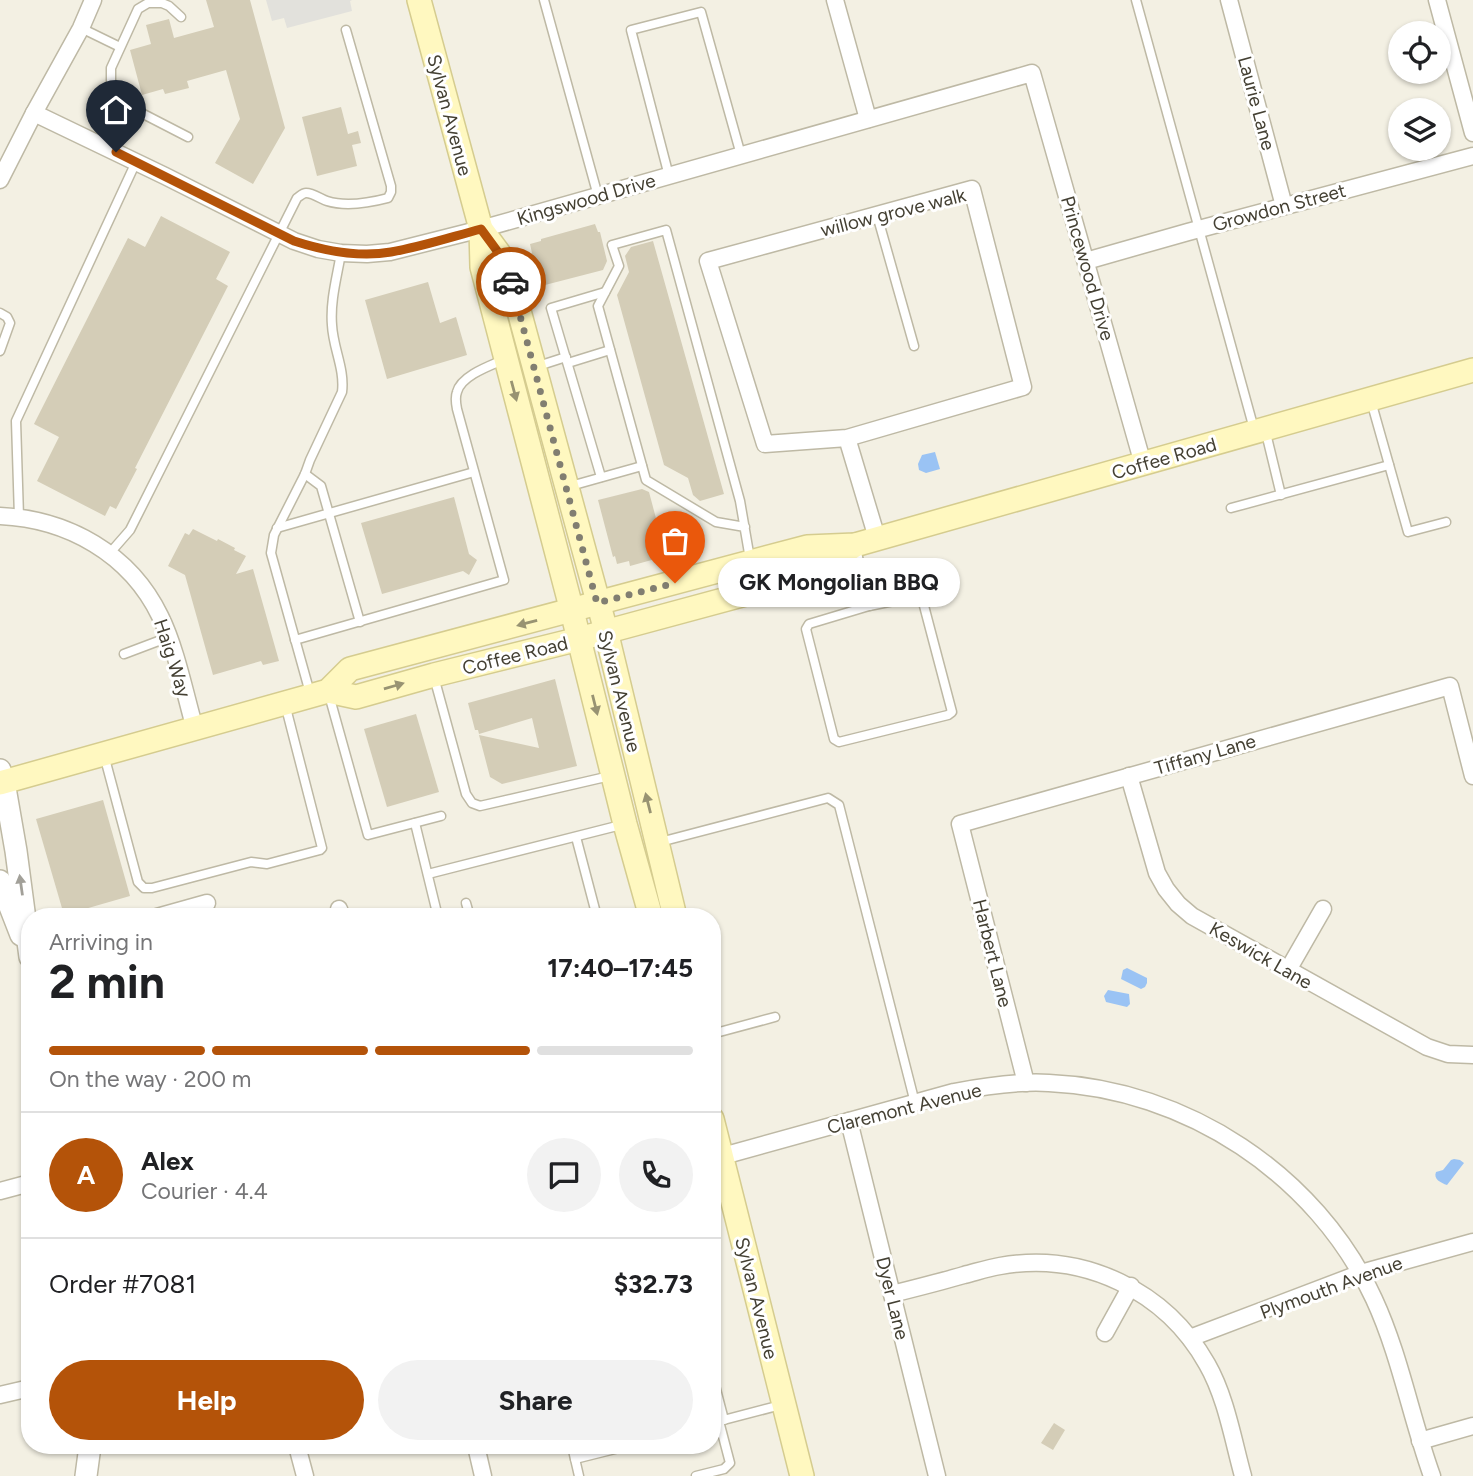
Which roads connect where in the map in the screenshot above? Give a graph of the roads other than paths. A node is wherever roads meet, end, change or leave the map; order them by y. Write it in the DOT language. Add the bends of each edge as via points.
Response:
graph roads {
  1 [pos="93,0"];
  2 [pos="419,0"];
  3 [pos="544,0"];
  4 [pos="835,0"];
  5 [pos="1136,0"];
  6 [pos="1229,0"];
  7 [pos="1437,0"];
  8 [pos="181,18"];
  9 [pos="81,28"];
  10 [pos="345,30"];
  11 [pos="120,47"];
  12 [pos="1032,73"];
  13 [pos="34,113"];
  14 [pos="868,119"];
  15 [pos="1473,133"];
  16 [pos="188,137"];
  17 [pos="741,155"];
  18 [pos="1473,156"];
  19 [pos="136,162"];
  20 [pos="669,176"];
  21 [pos="0,180"];
  22 [pos="598,196"];
  23 [pos="1284,206"];
  24 [pos="877,215"];
  25 [pos="481,229"];
  26 [pos="1199,229"];
  27 [pos="278,233"];
  28 [pos="341,253"];
  29 [pos="1086,261"];
  30 [pos="605,292"];
  31 [pos="0,313"];
  32 [pos="914,346"];
  33 [pos="610,350"];
  34 [pos="0,351"];
  35 [pos="506,358"];
  36 [pos="567,360"];
  37 [pos="534,367"];
  38 [pos="1473,370"];
  39 [pos="1370,399"];
  40 [pos="1260,430"];
  41 [pos="847,438"];
  42 [pos="1143,464"];
  43 [pos="1389,465"];
  44 [pos="642,466"];
  45 [pos="474,472"];
  46 [pos="305,474"];
  47 [pos="601,477"];
  48 [pos="566,487"];
  49 [pos="1281,495"];
  50 [pos="1231,508"];
  51 [pos="329,512"];
  52 [pos="0,516"];
  53 [pos="19,517"];
  54 [pos="1446,522"];
  55 [pos="745,527"];
  56 [pos="277,528"];
  57 [pos="877,538"];
  58 [pos="855,545"];
  59 [pos="109,554"];
  60 [pos="751,562"];
  61 [pos="597,603"];
  62 [pos="869,606"];
  63 [pos="572,611"];
  64 [pos="360,622"];
  65 [pos="606,631"];
  66 [pos="169,636"];
  67 [pos="579,639"];
  68 [pos="295,640"];
  69 [pos="124,654"];
  70 [pos="434,675"];
  71 [pos="319,694"];
  72 [pos="285,704"];
  73 [pos="195,729"];
  74 [pos="104,754"];
  75 [pos="613,775"];
  76 [pos="1129,776"];
  77 [pos="1473,776"];
  78 [pos="1,778"];
  79 [pos="441,816"];
  80 [pos="415,823"];
  81 [pos="625,824"];
  82 [pos="960,824"];
  83 [pos="576,836"];
  84 [pos="658,843"];
  85 [pos="428,874"];
  86 [pos="0,881"];
  87 [pos="207,903"];
  88 [pos="467,903"];
  89 [pos="4,906"];
  90 [pos="24,908"];
  91 [pos="190,908"];
  92 [pos="436,908"];
  93 [pos="468,908"];
  94 [pos="595,908"];
  95 [pos="648,908"];
  96 [pos="673,908"];
  97 [pos="1323,909"];
  98 [pos="21,939"];
  99 [pos="1288,970"];
  100 [pos="775,1017"];
  101 [pos="721,1032"];
  102 [pos="1473,1055"];
  103 [pos="1026,1083"];
  104 [pos="915,1103"];
  105 [pos="849,1121"];
  106 [pos="721,1156"];
  107 [pos="721,1172"];
  108 [pos="21,1185"];
  109 [pos="0,1191"];
  110 [pos="1473,1242"];
  111 [pos="1361,1273"];
  112 [pos="1131,1286"];
  113 [pos="892,1294"];
  114 [pos="1105,1333"];
  115 [pos="1190,1338"];
  116 [pos="21,1390"];
  117 [pos="0,1395"];
  118 [pos="784,1404"];
  119 [pos="721,1420"];
  120 [pos="1473,1426"];
  121 [pos="721,1432"];
  122 [pos="1420,1441"];
  123 [pos="89,1454"];
  124 [pos="299,1454"];
  125 [pos="477,1454"];
  126 [pos="574,1454"];
  127 [pos="595,1454"];
  128 [pos="575,1459"];
  129 [pos="86,1476"];
  130 [pos="305,1476"];
  131 [pos="483,1476"];
  132 [pos="579,1476"];
  133 [pos="696,1476"];
  134 [pos="802,1476"];
  135 [pos="937,1476"];
  136 [pos="1243,1476"];
  137 [pos="1432,1476"];
  1 -- 9 [label="street"];
  2 -- 25 [label="main road, Sylvan Avenue"];
  3 -- 22 [label="lane"];
  4 -- 14 [label="street"];
  5 -- 26 [label="lane"];
  6 -- 23 [label="street, Laurie Lane"];
  7 -- 15 [label="street"];
  8 -- 11 [label="lane" via="162,2 148,4 138,9"];
  9 -- 11 [label="lane"];
  9 -- 13 [label="street"];
  10 -- 27 [label="lane" via="391,192 382,200 345,204 304,193"];
  11 -- 16 [label="lane" via="111,68 114,93 122,103"];
  12 -- 14 [label="street, Kingswood Drive"];
  12 -- 29 [label="street, Princewood Drive"];
  13 -- 19 [label="street, Kingswood Drive"];
  13 -- 21 [label="street"];
  14 -- 17 [label="street, Kingswood Drive"];
  17 -- 20 [label="street, Kingswood Drive"];
  17 -- 20 [label="lane" via="701,12 631,30"];
  18 -- 23 [label="street, Growdon Street"];
  19 -- 27 [label="street, Kingswood Drive"];
  19 -- 53 [label="lane" via="16,421"];
  20 -- 22 [label="street, Kingswood Drive"];
  22 -- 25 [label="street, Kingswood Drive"];
  23 -- 26 [label="street, Growdon Street"];
  24 -- 32 [label="lane"];
  24 -- 41 [label="street, willow grove walk" via="708,261 765,444"];
  24 -- 41 [label="street, willow grove walk" via="972,189 1023,387"];
  25 -- 28 [label="street, Kingswood Drive" via="390,253"];
  25 -- 35 [label="main road, Sylvan Avenue" via="482,267"];
  25 -- 37 [label="main road, Sylvan Avenue" via="506,263"];
  26 -- 29 [label="street, Growdon Street"];
  26 -- 40 [label="lane"];
  27 -- 28 [label="street, Kingswood Drive"];
  27 -- 59 [label="lane" via="130,530"];
  28 -- 46 [label="lane" via="331,305 342,392"];
  29 -- 42 [label="street, Princewood Drive"];
  30 -- 33 [label="lane" via="597,306"];
  30 -- 36 [label="lane" via="551,308"];
  30 -- 55 [label="lane" via="619,266 612,245 666,230"];
  31 -- 34 [label="lane" via="10,323"];
  33 -- 36 [label="lane"];
  33 -- 44 [label="lane"];
  35 -- 45 [label="lane" via="480,370 461,384 456,394"];
  35 -- 63 [label="main road, Sylvan Avenue, one-way"];
  36 -- 37 [label="lane"];
  36 -- 47 [label="lane"];
  37 -- 48 [label="main road, Sylvan Avenue"];
  38 -- 39 [label="main road, Coffee Road"];
  39 -- 40 [label="main road, Coffee Road"];
  39 -- 43 [label="lane"];
  40 -- 42 [label="main road, Coffee Road"];
  40 -- 49 [label="lane"];
  41 -- 57 [label="street"];
  42 -- 57 [label="main road, Coffee Road"];
  43 -- 49 [label="lane"];
  43 -- 54 [label="lane" via="1408,532"];
  44 -- 47 [label="lane"];
  44 -- 55 [label="lane" via="646,480 716,522"];
  45 -- 51 [label="lane"];
  45 -- 64 [label="lane" via="504,580"];
  46 -- 51 [label="lane" via="321,486"];
  46 -- 56 [label="lane"];
  47 -- 48 [label="lane"];
  48 -- 61 [label="main road, Sylvan Avenue"];
  49 -- 50 [label="lane"];
  51 -- 56 [label="lane"];
  51 -- 64 [label="lane"];
  52 -- 53 [label="street, Haig Way"];
  53 -- 59 [label="street, Haig Way" via="68,530"];
  55 -- 60 [label="lane"];
  56 -- 68 [label="lane" via="271,553"];
  57 -- 58 [label="main road, Coffee Road"];
  58 -- 60 [label="main road, Coffee Road" via="807,547"];
  58 -- 62 [label="lane"];
  58 -- 65 [label="main road, Coffee Road" via="812,576"];
  59 -- 66 [label="street, Haig Way" via="148,594"];
  60 -- 61 [label="main road, Coffee Road"];
  61 -- 63 [label="main road, Coffee Road"];
  61 -- 65 [label="main road, Sylvan Avenue"];
  62 -- 62 [label="lane" via="809,624 806,629 834,739 839,742 952,712 923,602 918,596"];
  63 -- 67 [label="main road, Sylvan Avenue"];
  63 -- 71 [label="main road, Coffee Road, one-way" via="350,670"];
  64 -- 68 [label="lane"];
  65 -- 67 [label="main road, Coffee Road"];
  84 -- 65 [label="main road, Sylvan Avenue, one-way"];
  66 -- 69 [label="lane"];
  66 -- 73 [label="street, Haig Way"];
  67 -- 70 [label="main road, Coffee Road"];
  67 -- 75 [label="main road, Sylvan Avenue, one-way"];
  68 -- 71 [label="lane"];
  71 -- 70 [label="main road, Coffee Road, one-way" via="356,696"];
  70 -- 75 [label="lane" via="472,803 480,806"];
  71 -- 72 [label="main road, Coffee Road"];
  71 -- 80 [label="lane" via="368,835"];
  72 -- 73 [label="main road, Coffee Road"];
  72 -- 74 [label="lane" via="320,850 144,888 138,881"];
  73 -- 74 [label="main road, Coffee Road"];
  74 -- 78 [label="main road, Coffee Road"];
  75 -- 81 [label="main road, Sylvan Avenue"];
  76 -- 77 [label="street, Tiffany Lane" via="1450,686"];
  76 -- 82 [label="street, Tiffany Lane"];
  76 -- 99 [label="street, Keswick Lane" via="1166,890 1192,916"];
  90 -- 78 [label="street, one-way"];
  79 -- 80 [label="lane"];
  80 -- 85 [label="lane"];
  81 -- 83 [label="lane"];
  81 -- 95 [label="main road, Sylvan Avenue"];
  82 -- 103 [label="street, Harbert Lane"];
  83 -- 85 [label="lane"];
  83 -- 94 [label="lane"];
  84 -- 96 [label="main road, Sylvan Avenue"];
  84 -- 104 [label="lane" via="828,798 839,805"];
  85 -- 92 [label="lane"];
  86 -- 89 [label="street"];
  87 -- 91 [label="street"];
  88 -- 93 [label="lane"];
  89 -- 98 [label="street"];
  97 -- 99 [label="street"];
  99 -- 102 [label="street, Keswick Lane" via="1427,1047"];
  100 -- 101 [label="lane"];
  103 -- 104 [label="street, Claremont Avenue" via="992,1085"];
  103 -- 111 [label="street, Claremont Avenue" via="1113,1091 1156,1103 1217,1130 1283,1178 1336,1237"];
  104 -- 105 [label="street, Claremont Avenue"];
  105 -- 106 [label="street, Claremont Avenue"];
  105 -- 113 [label="street, Dyer Lane"];
  107 -- 118 [label="main road, Sylvan Avenue"];
  108 -- 109 [label="street"];
  110 -- 111 [label="street, Plymouth Avenue"];
  111 -- 115 [label="street, Plymouth Avenue"];
  111 -- 122 [label="street, Claremont Avenue" via="1389,1336"];
  112 -- 113 [label="street" via="1077,1266 1030,1263 1000,1266"];
  112 -- 114 [label="street"];
  112 -- 115 [label="street" via="1174,1319"];
  113 -- 135 [label="street, Dyer Lane"];
  115 -- 136 [label="street" via="1219,1390"];
  116 -- 117 [label="street"];
  118 -- 119 [label="lane"];
  118 -- 134 [label="main road, Sylvan Avenue"];
  120 -- 122 [label="street"];
  121 -- 133 [label="lane" via="730,1463"];
  122 -- 137 [label="street, Claremont Avenue"];
  123 -- 129 [label="street"];
  124 -- 130 [label="street"];
  125 -- 131 [label="street"];
  126 -- 128 [label="lane"];
  127 -- 128 [label="lane"];
  128 -- 132 [label="lane"];
}
